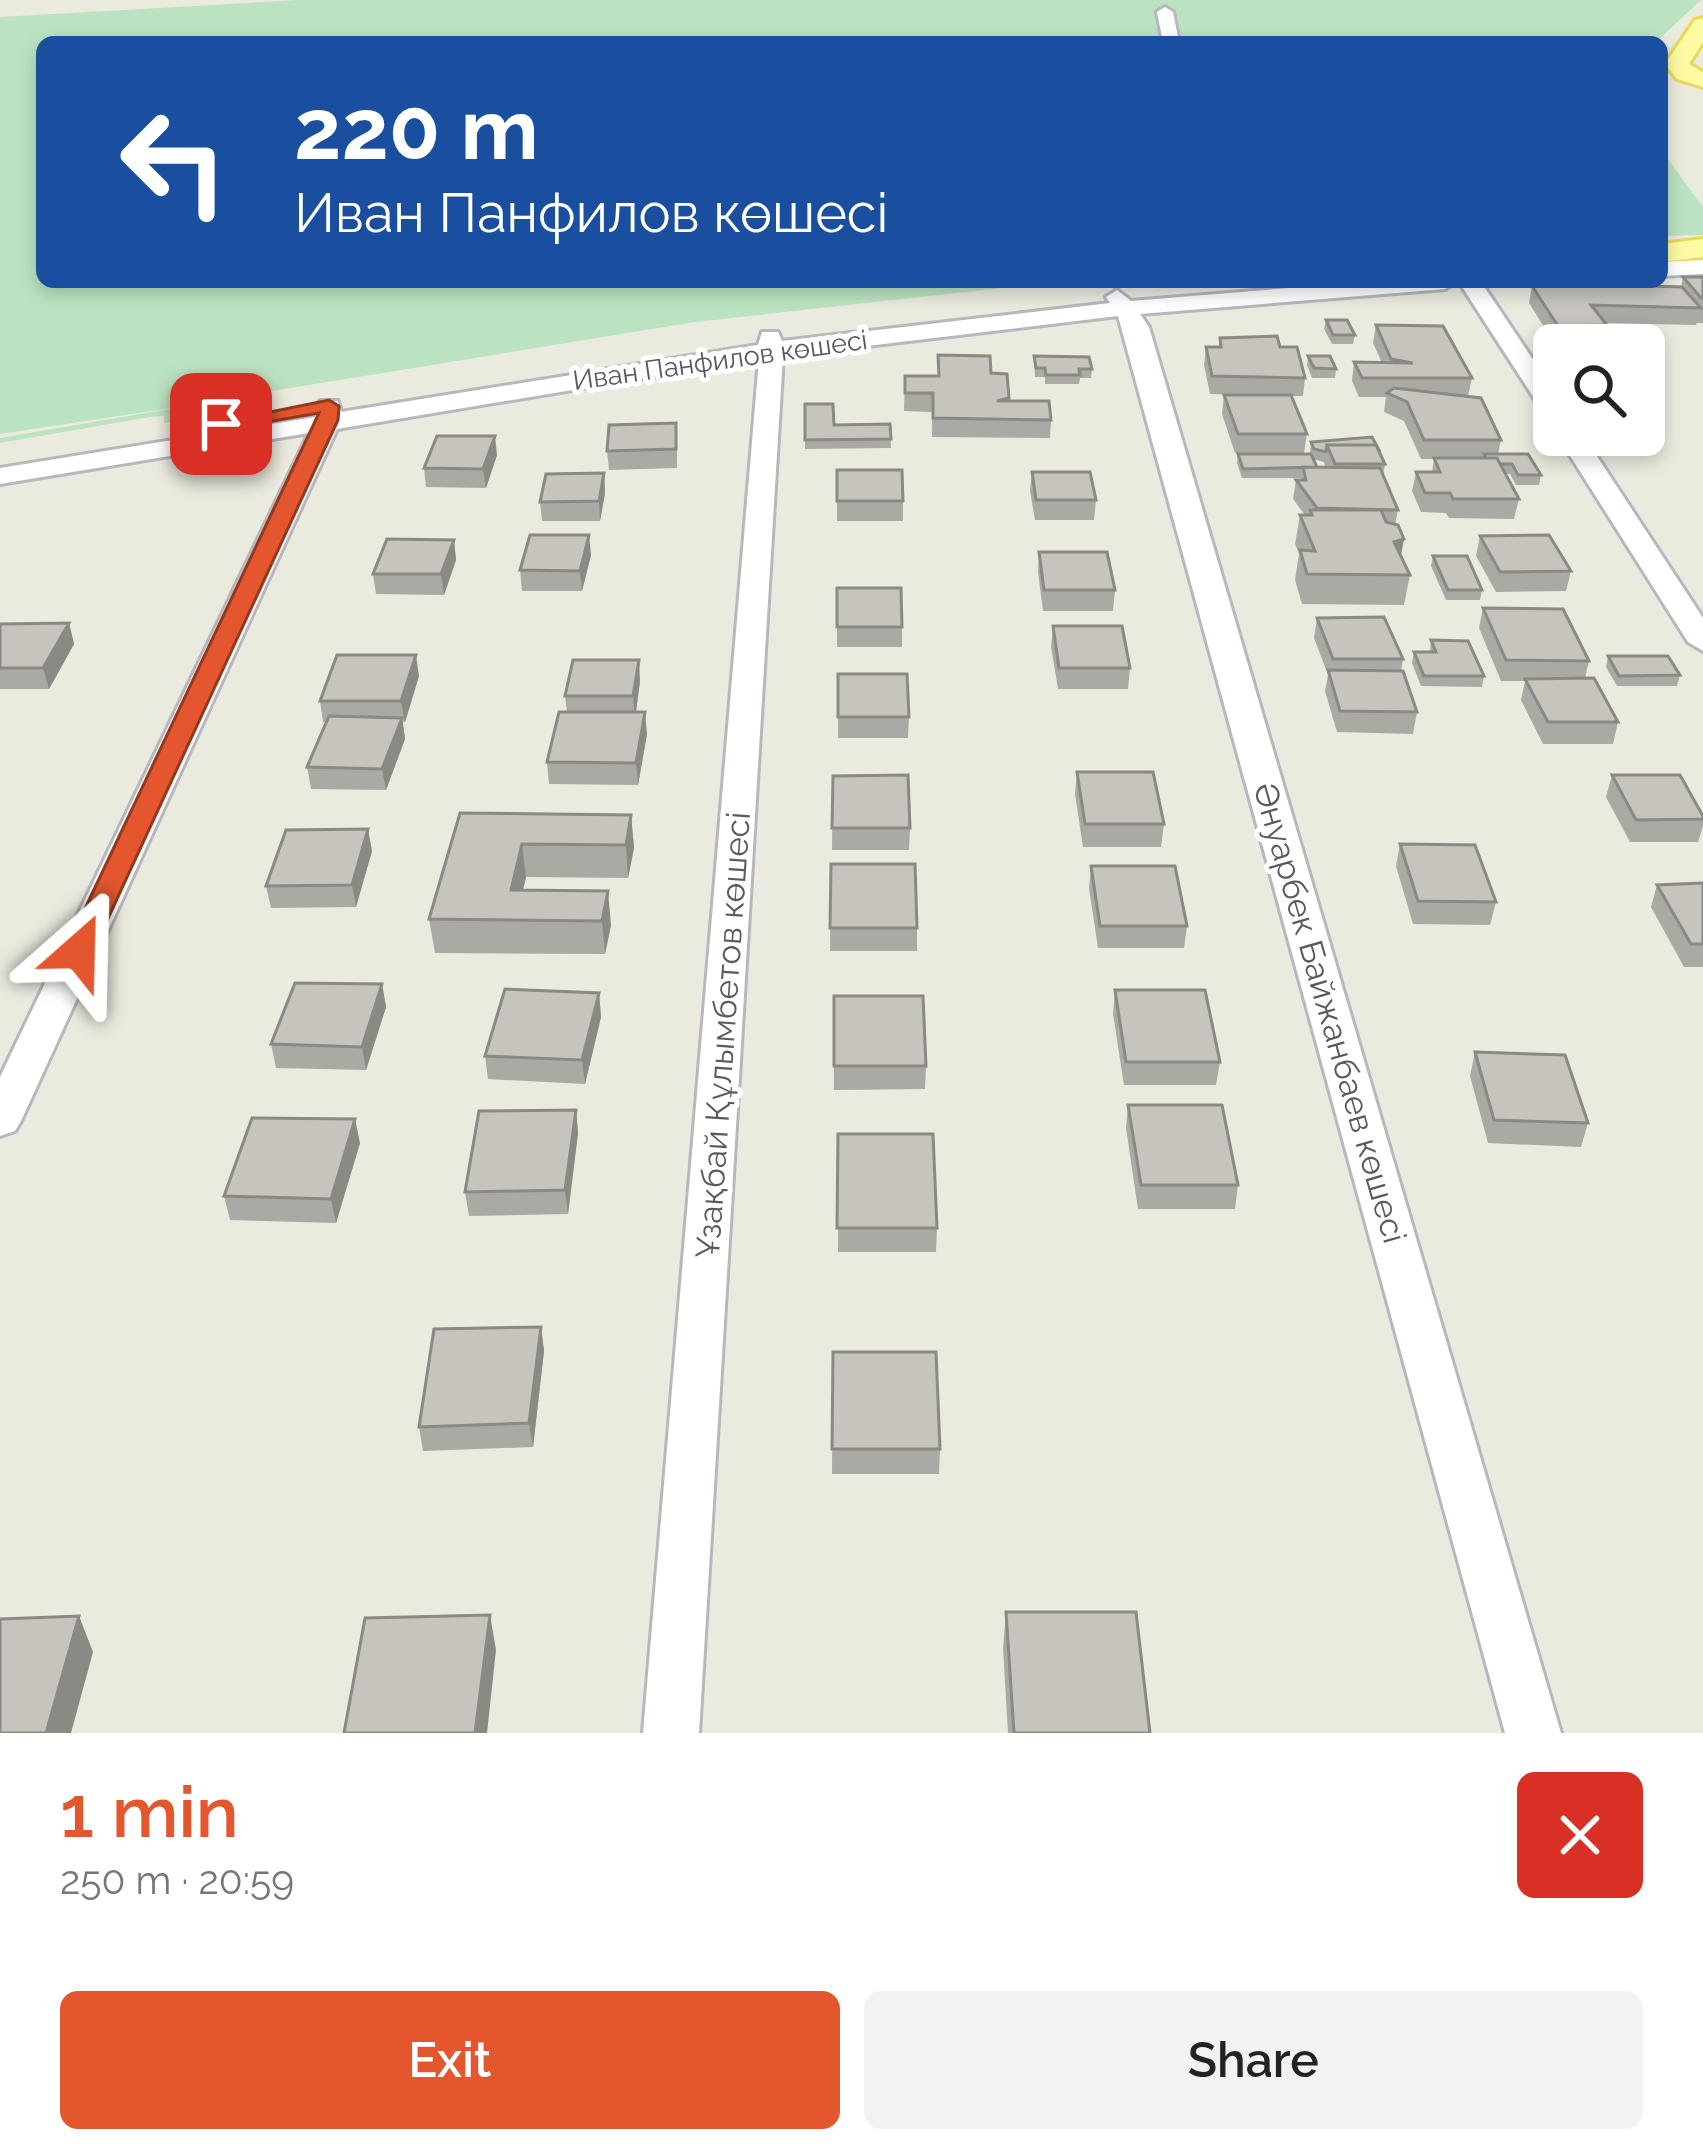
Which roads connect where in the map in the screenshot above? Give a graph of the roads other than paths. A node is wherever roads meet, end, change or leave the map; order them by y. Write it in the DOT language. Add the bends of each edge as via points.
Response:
graph roads {
  1 [pos="1165,12"];
  2 [pos="1703,25"];
  3 [pos="1170,36"];
  4 [pos="1703,80"];
  5 [pos="1703,251"];
  6 [pos="1668,254"];
  7 [pos="1668,270"];
  8 [pos="1703,270"];
  9 [pos="1246,288"];
  10 [pos="1353,288"];
  11 [pos="1474,288"];
  12 [pos="1122,303"];
  13 [pos="770,344"];
  14 [pos="1533,378"];
  15 [pos="328,413"];
  16 [pos="1583,456"];
  17 [pos="0,460"];
  18 [pos="0,476"];
  19 [pos="1703,642"];
  20 [pos="0,1121"];
  21 [pos="671,1733"];
  22 [pos="1533,1733"];
  1 -- 3 [label="street"];
  2 -- 4 [label="main road" via="1677,64"];
  5 -- 6 [label="main road"];
  7 -- 8 [label="main road"];
  9 -- 12 [label="street, Иван Панфилов көшесі"];
  10 -- 12 [label="street, Иван Панфилов көшесі"];
  11 -- 14 [label="street"];
  12 -- 13 [label="street, Иван Панфилов көшесі"];
  12 -- 22 [label="street, Әнуарбек Байжанбаев көшесі" via="1144,350"];
  13 -- 15 [label="street, Иван Панфилов көшесі"];
  13 -- 21 [label="street, Ұзақбай Құлымбетов көшесі"];
  15 -- 17 [label="street, Иван Панфилов көшесі"];
  15 -- 18 [label="street, Иван Панфилов көшесі"];
  15 -- 20 [label="street"];
  16 -- 19 [label="street"];
}
